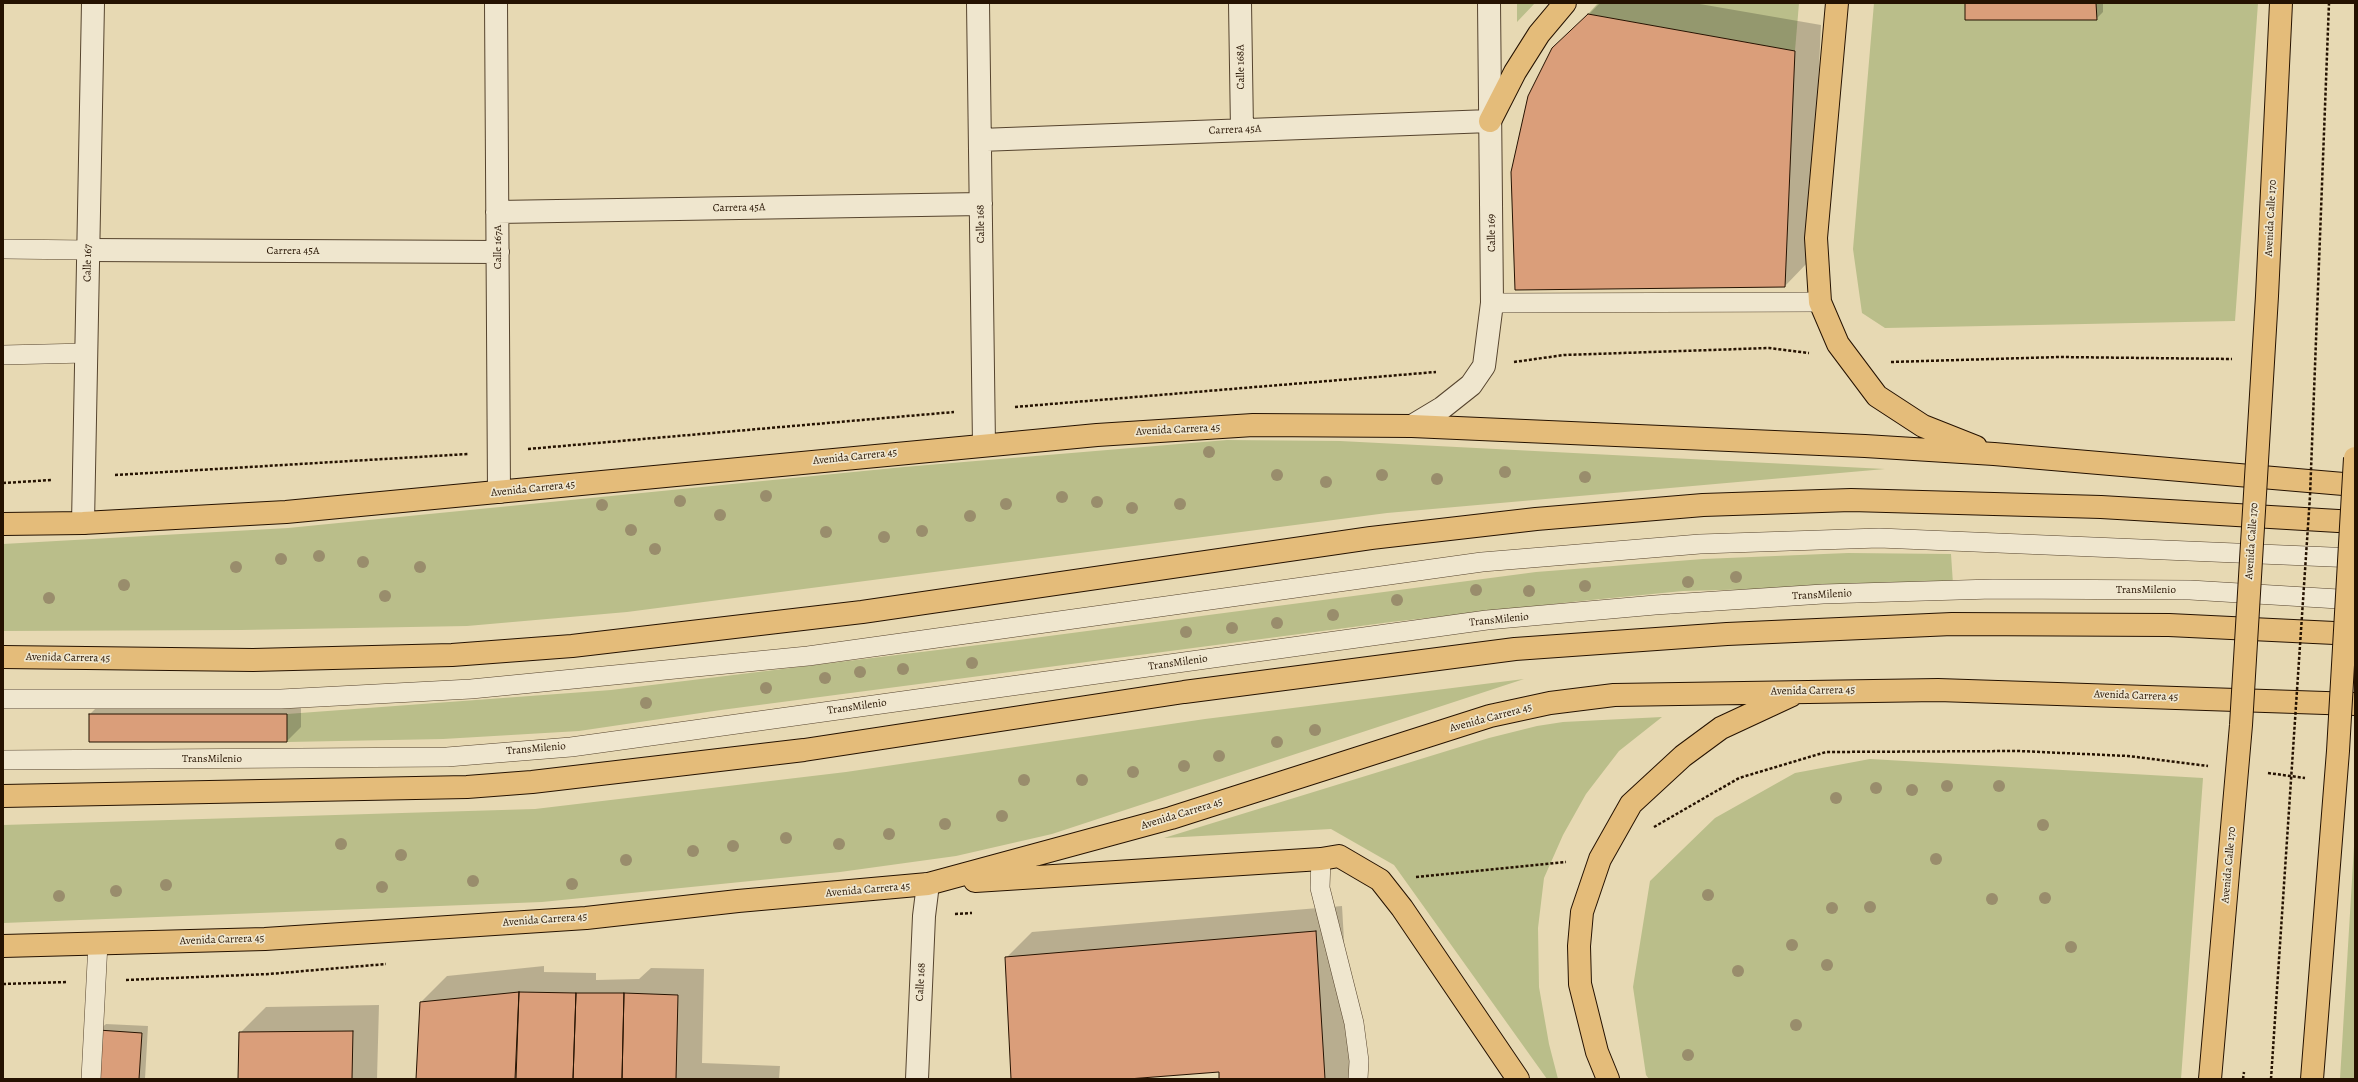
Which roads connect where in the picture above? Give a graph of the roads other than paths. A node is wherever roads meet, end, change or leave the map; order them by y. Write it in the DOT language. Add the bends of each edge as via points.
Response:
graph roads {
  1 [pos="92,3"];
  2 [pos="496,3"];
  3 [pos="978,3"];
  4 [pos="1240,3"];
  5 [pos="1488,3"];
  6 [pos="1565,3"];
  7 [pos="1837,3"];
  8 [pos="2281,3"];
  9 [pos="1490,121"];
  10 [pos="1242,130"];
  11 [pos="980,140"];
  12 [pos="981,204"];
  13 [pos="498,212"];
  14 [pos="3,249"];
  15 [pos="88,250"];
  16 [pos="498,252"];
  17 [pos="1820,302"];
  18 [pos="1492,303"];
  19 [pos="86,353"];
  20 [pos="3,355"];
  21 [pos="1412,426"];
  22 [pos="984,445"];
  23 [pos="1994,454"];
  24 [pos="2355,458"];
  25 [pos="2355,485"];
  26 [pos="499,492"];
  27 [pos="2355,522"];
  28 [pos="83,523"];
  29 [pos="3,524"];
  30 [pos="2355,558"];
  31 [pos="2355,600"];
  32 [pos="2355,634"];
  33 [pos="3,657"];
  34 [pos="1799,692"];
  35 [pos="3,699"];
  36 [pos="2355,704"];
  37 [pos="3,760"];
  38 [pos="3,796"];
  39 [pos="1321,860"];
  40 [pos="928,884"];
  41 [pos="98,943"];
  42 [pos="3,946"];
  43 [pos="91,1079"];
  44 [pos="917,1079"];
  45 [pos="1358,1079"];
  46 [pos="1518,1079"];
  47 [pos="1608,1079"];
  48 [pos="2210,1079"];
  49 [pos="2312,1079"];
  1 -- 15 [label="street, Calle 167"];
  2 -- 13 [label="street, Calle 167A"];
  3 -- 11 [label="street, Calle 168"];
  4 -- 10 [label="street, Calle 168A"];
  5 -- 9 [label="street, Calle 169"];
  6 -- 9 [label="main road" via="1539,34 1514,72"];
  7 -- 17 [label="main road" via="1816,238"];
  8 -- 48 [label="main road, Avenida Calle 170, bridge" via="2268,296 2241,725"];
  9 -- 10 [label="street, Carrera 45A"];
  9 -- 18 [label="street, Calle 169"];
  10 -- 11 [label="street, Carrera 45A"];
  11 -- 12 [label="street, Calle 168"];
  12 -- 13 [label="street, Carrera 45A"];
  12 -- 22 [label="street, Calle 168"];
  13 -- 16 [label="street, Calle 167A"];
  14 -- 15 [label="lane"];
  15 -- 16 [label="street, Carrera 45A"];
  15 -- 19 [label="street, Calle 167"];
  16 -- 26 [label="street, Calle 167A"];
  17 -- 18 [label="lane"];
  17 -- 23 [label="main road" via="1838,344 1877,396 1923,426"];
  18 -- 21 [label="street, Calle 169" via="1484,366 1471,385 1442,408"];
  19 -- 20 [label="lane"];
  19 -- 28 [label="street, Calle 167"];
  21 -- 22 [label="main road, Avenida Carrera 45" via="1253,425 1103,434"];
  21 -- 23 [label="main road, Avenida Carrera 45"];
  22 -- 26 [label="main road, Avenida Carrera 45"];
  23 -- 25 [label="main road, Avenida Carrera 45"];
  24 -- 49 [label="main road, bridge" via="2338,751"];
  26 -- 28 [label="main road, Avenida Carrera 45" via="286,512"];
  27 -- 33 [label="main road, Avenida Carrera 45" via="2101,507 1851,500 1703,506 1536,519 1372,538 862,612 572,646 452,655 253,660"];
  28 -- 29 [label="main road, Avenida Carrera 45"];
  30 -- 35 [label="lane" via="1879,538 1700,544 1482,562 808,656 471,689 281,699"];
  31 -- 37 [label="lane, TransMilenio" via="2190,590 1993,589 1823,594 1655,605 1487,620 571,747 447,757"];
  32 -- 38 [label="main road" via="2169,624 1952,624 1719,634 1515,649 1184,692 804,750 532,782 467,786"];
  34 -- 36 [label="main road, Avenida Carrera 45" via="1938,690"];
  34 -- 40 [label="main road, Avenida Carrera 45" via="1614,695 1550,703 1490,716 1171,818"];
  34 -- 47 [label="main road" via="1722,728 1683,756 1631,804 1600,859 1582,912 1579,946 1580,984 1597,1052"];
  39 -- 40 [label="main road"];
  39 -- 45 [label="lane" via="1320,888 1354,1023 1360,1061"];
  39 -- 46 [label="main road" via="1339,856 1380,880 1402,908"];
  40 -- 41 [label="main road, Avenida Carrera 45" via="586,918 265,939"];
  40 -- 44 [label="street, Calle 168"];
  41 -- 42 [label="main road, Avenida Carrera 45"];
  41 -- 43 [label="lane"];
}
